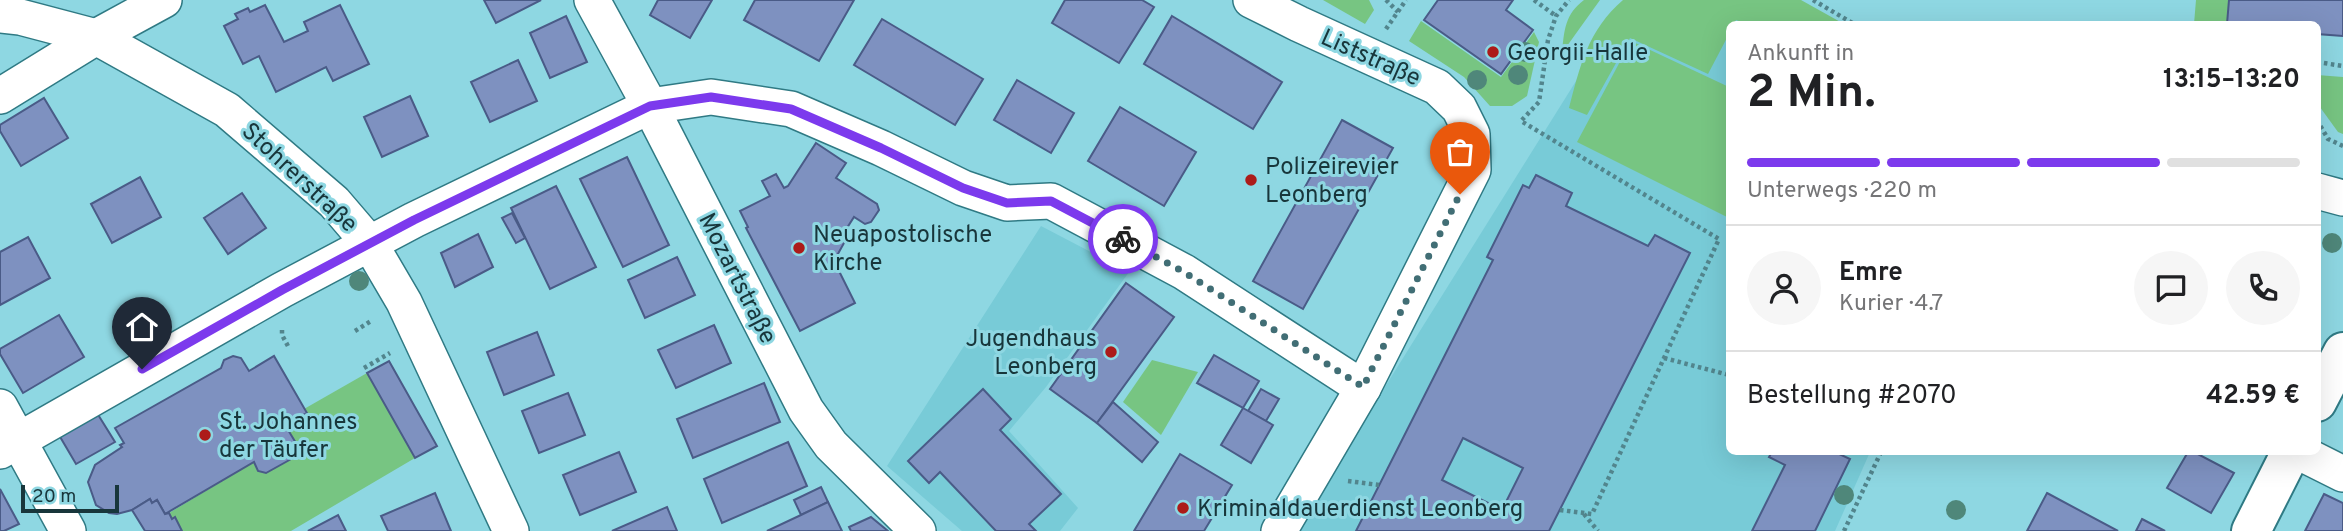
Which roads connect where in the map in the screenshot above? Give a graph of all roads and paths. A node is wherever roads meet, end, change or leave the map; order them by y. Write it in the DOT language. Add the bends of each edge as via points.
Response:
graph roads {
  1 [pos="164,0"];
  2 [pos="592,0"];
  3 [pos="1251,0"];
  4 [pos="1386,0"];
  5 [pos="1534,0"];
  6 [pos="1569,0"];
  7 [pos="1813,0"];
  8 [pos="1398,12"];
  9 [pos="0,15"];
  10 [pos="1556,16"];
  11 [pos="1849,21"];
  12 [pos="96,37"];
  13 [pos="2321,62"];
  14 [pos="2343,66"];
  15 [pos="0,96"];
  16 [pos="650,106"];
  17 [pos="2321,127"];
  18 [pos="2343,146"];
  19 [pos="2321,192"];
  20 [pos="2343,198"];
  21 [pos="370,244"];
  22 [pos="371,321"];
  23 [pos="355,331"];
  24 [pos="282,335"];
  25 [pos="289,348"];
  26 [pos="2343,352"];
  27 [pos="387,355"];
  28 [pos="1664,358"];
  29 [pos="364,368"];
  30 [pos="1726,374"];
  31 [pos="1363,387"];
  32 [pos="2321,394"];
  33 [pos="0,407"];
  34 [pos="9,445"];
  35 [pos="1878,455"];
  36 [pos="2289,455"];
  37 [pos="2305,455"];
  38 [pos="2343,474"];
  39 [pos="1560,510"];
  40 [pos="1584,513"];
  41 [pos="68,531"];
  42 [pos="511,531"];
  43 [pos="918,531"];
  44 [pos="1279,531"];
  45 [pos="1598,531"];
  46 [pos="1844,531"];
  47 [pos="2251,531"];
  1 -- 12 [label="street"];
  2 -- 16 [label="street, Mozartstraße"];
  3 -- 31 [label="street, Liststraße" via="1437,88 1459,108 1472,134 1473,170"];
  4 -- 8 [label="path"];
  5 -- 10 [label="path"];
  6 -- 10 [label="path"];
  7 -- 11 [label="path"];
  9 -- 12 [label="street, Stohrerstraße"];
  10 -- 28 [label="path" via="1539,102 1521,121 1719,239"];
  12 -- 15 [label="street"];
  12 -- 21 [label="street, Stohrerstraße" via="228,110 334,202"];
  13 -- 14 [label="path"];
  16 -- 21 [label="street"];
  16 -- 31 [label="street" via="711,97 791,109 963,188 1007,203 1051,201 1184,272"];
  16 -- 43 [label="street, Mozartstraße" via="806,410 831,445"];
  17 -- 18 [label="path" via="2328,139"];
  19 -- 20 [label="street"];
  21 -- 34 [label="street"];
  21 -- 42 [label="street, Stohrerstraße" via="419,332"];
  22 -- 23 [label="path"];
  24 -- 25 [label="path"];
  26 -- 32 [label="main road"];
  27 -- 29 [label="path"];
  28 -- 30 [label="path"];
  28 -- 40 [label="path" via="1592,514"];
  31 -- 44 [label="street"];
  33 -- 34 [label="street"];
  34 -- 41 [label="street"];
  35 -- 46 [label="path"];
  36 -- 47 [label="main road"];
  37 -- 38 [label="street"];
  39 -- 40 [label="path"];
  40 -- 45 [label="path"];
}
